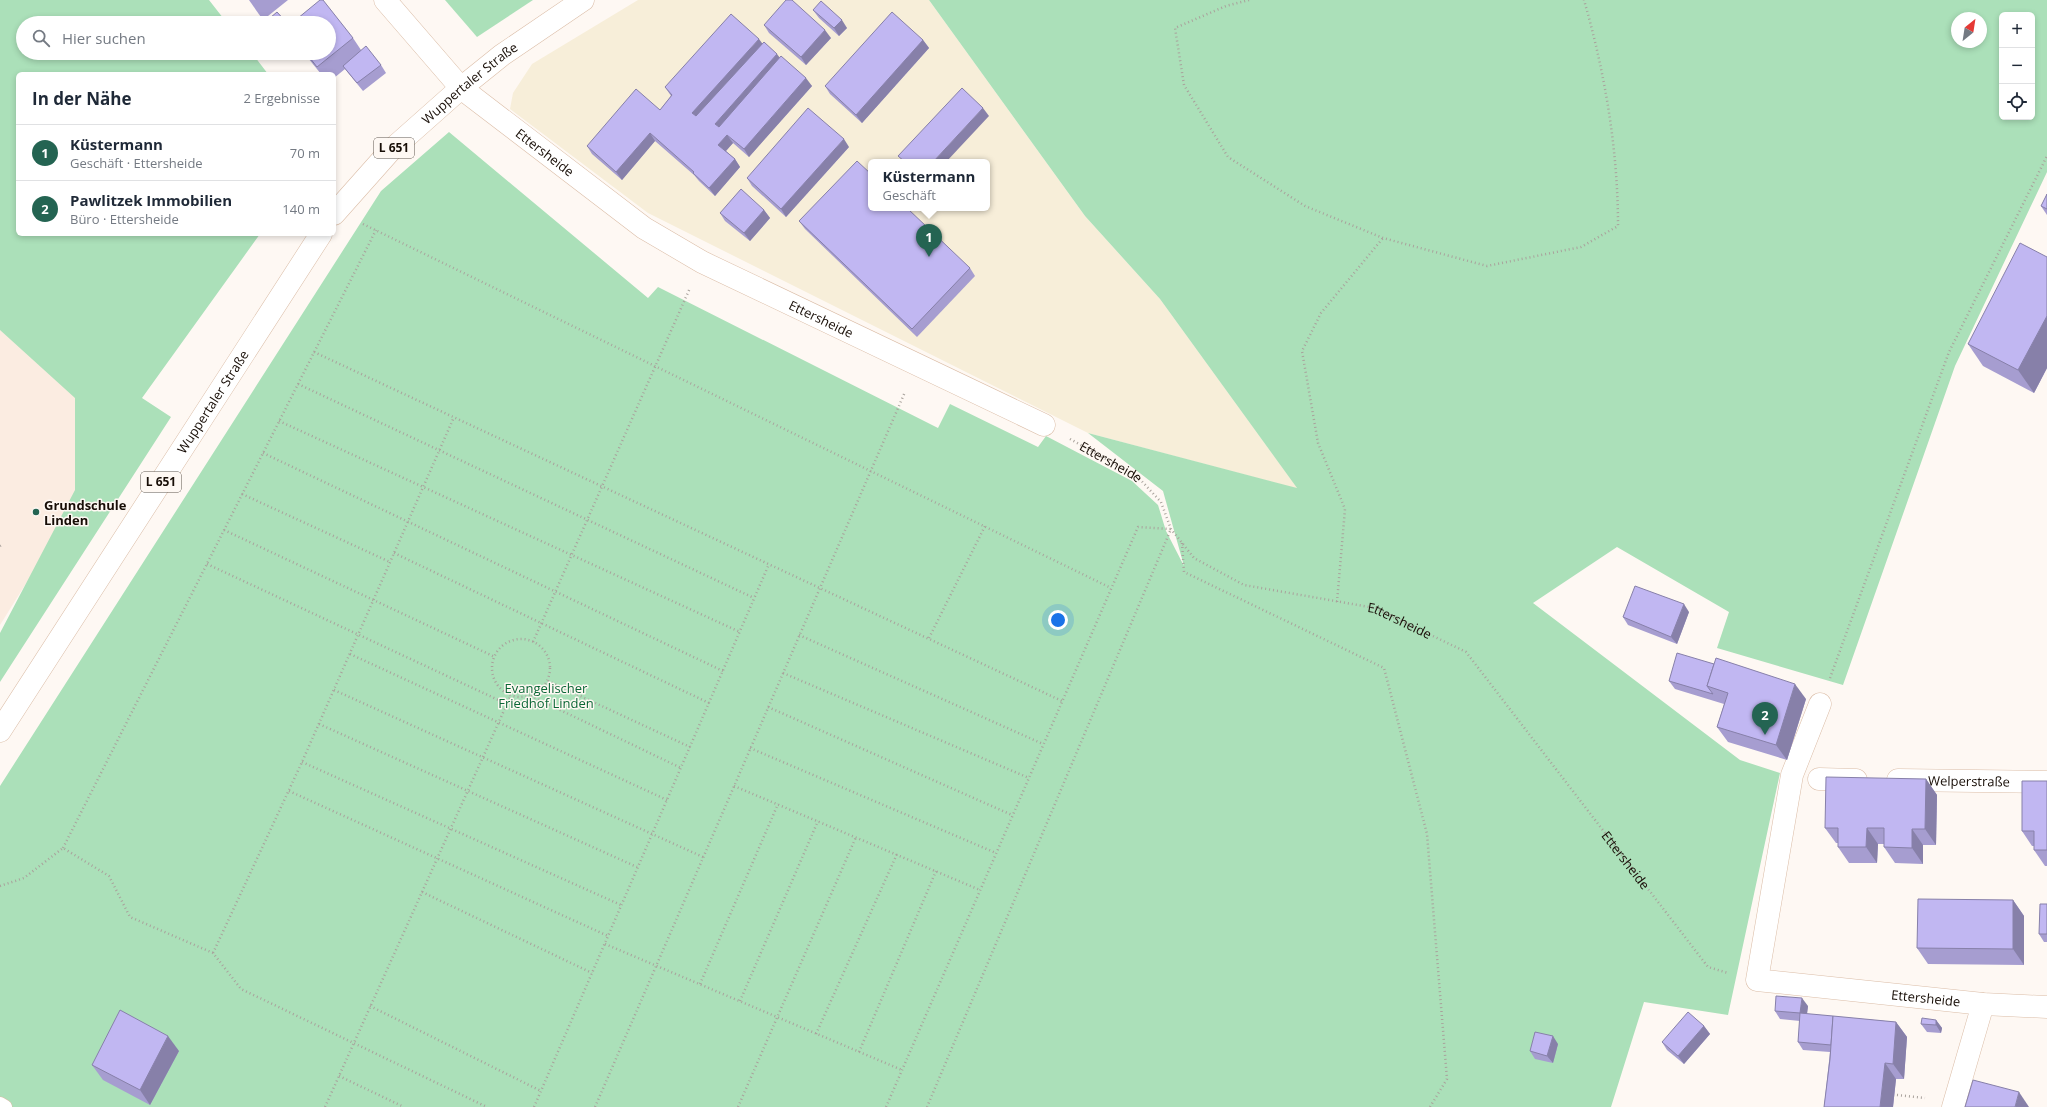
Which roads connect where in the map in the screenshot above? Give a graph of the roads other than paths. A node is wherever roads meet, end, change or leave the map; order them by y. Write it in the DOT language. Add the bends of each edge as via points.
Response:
graph roads {
  1 [pos="385,0"];
  2 [pos="583,0"];
  3 [pos="460,88"];
  4 [pos="336,212"];
  5 [pos="320,236"];
  6 [pos="1044,425"];
  7 [pos="1820,704"];
  8 [pos="0,731"];
  9 [pos="1819,779"];
  10 [pos="2047,782"];
  11 [pos="1983,1004"];
  12 [pos="2047,1007"];
  13 [pos="0,1104"];
  14 [pos="5,1107"];
  15 [pos="1953,1107"];
  1 -- 3 [label="street, Ettersheide"];
  2 -- 3 [label="street, Wuppertaler Straße / L 651" via="502,55"];
  3 -- 4 [label="street, Wuppertaler Straße / L 651" via="390,151"];
  3 -- 6 [label="street, Ettersheide" via="644,228 702,262"];
  5 -- 8 [label="street, Wuppertaler Straße / L 651"];
  7 -- 11 [label="street, Ettersheide" via="1792,775 1757,980"];
  9 -- 10 [label="street, Welperstraße"];
  11 -- 12 [label="street, Ettersheide"];
  11 -- 15 [label="street"];
  13 -- 14 [label="lane"];
}
